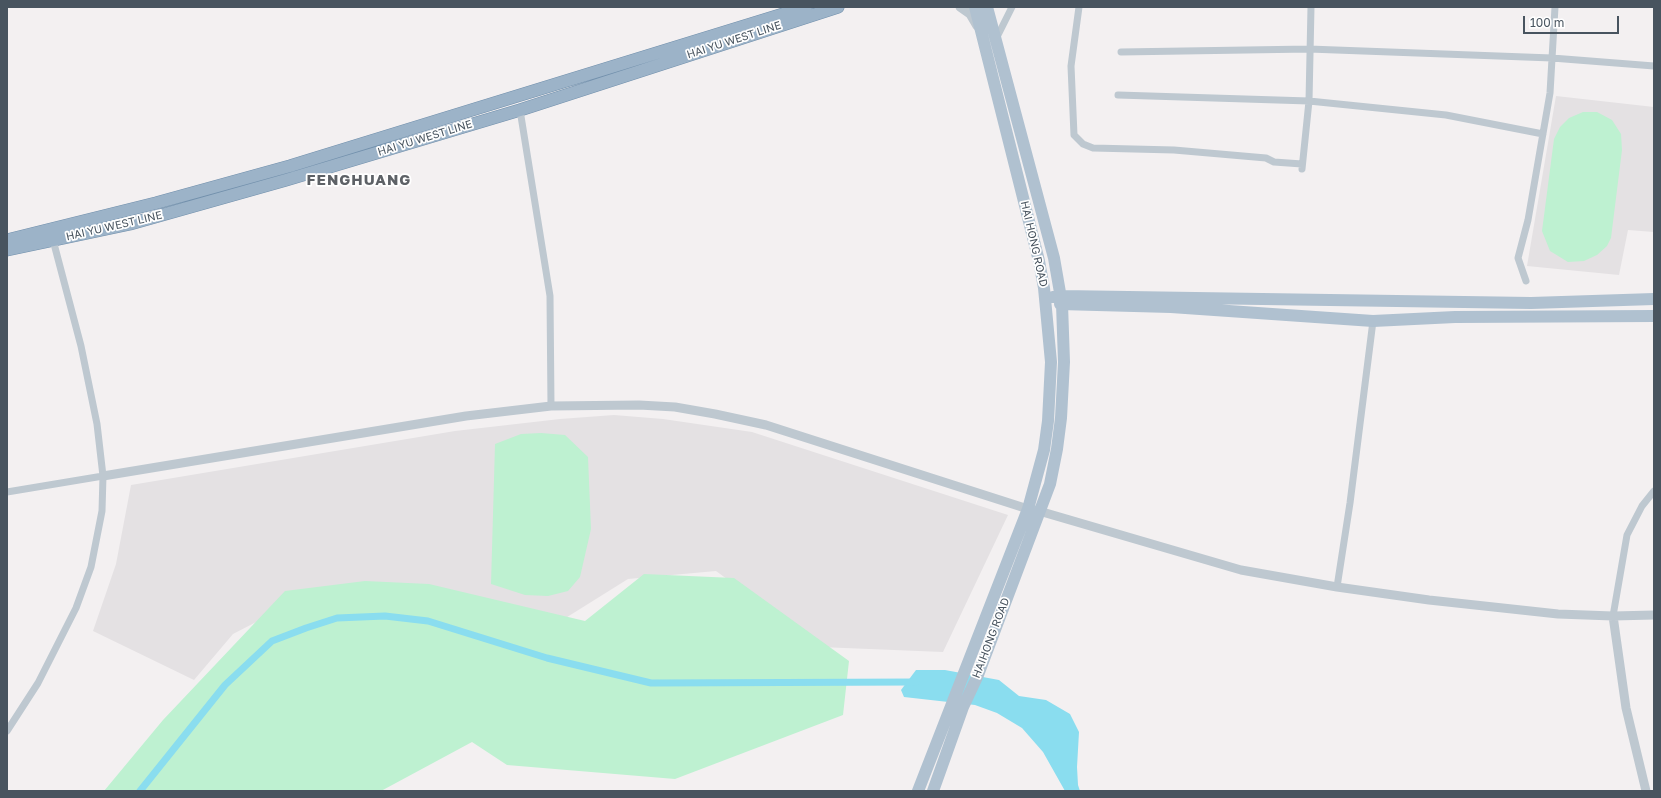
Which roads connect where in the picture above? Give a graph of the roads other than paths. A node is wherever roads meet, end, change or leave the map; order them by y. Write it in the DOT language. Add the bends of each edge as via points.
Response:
graph roads {
  1 [pos="806,7"];
  2 [pos="838,7"];
  3 [pos="960,7"];
  4 [pos="975,7"];
  5 [pos="1012,7"];
  6 [pos="1079,7"];
  7 [pos="1311,7"];
  8 [pos="1555,7"];
  9 [pos="989,9"];
  10 [pos="980,31"];
  11 [pos="996,39"];
  12 [pos="1309,49"];
  13 [pos="1121,52"];
  14 [pos="1552,58"];
  15 [pos="1654,66"];
  16 [pos="1118,95"];
  17 [pos="1309,101"];
  18 [pos="520,110"];
  19 [pos="1543,134"];
  20 [pos="7,240"];
  21 [pos="53,240"];
  22 [pos="7,250"];
  23 [pos="1526,281"];
  24 [pos="1654,298"];
  25 [pos="1062,300"];
  26 [pos="1046,302"];
  27 [pos="1654,316"];
  28 [pos="1373,321"];
  29 [pos="551,406"];
  30 [pos="103,476"];
  31 [pos="1654,491"];
  32 [pos="7,492"];
  33 [pos="1034,510"];
  34 [pos="1337,587"];
  35 [pos="1654,615"];
  36 [pos="1613,616"];
  37 [pos="957,705"];
  38 [pos="7,731"];
  39 [pos="918,791"];
  40 [pos="933,791"];
  41 [pos="1646,791"];
  1 -- 20 [label="highway, HAI YU WEST LINE" via="290,166"];
  2 -- 18 [label="highway, HAI YU WEST LINE"];
  3 -- 10 [label="street" via="970,14"];
  4 -- 10 [label="main road, HAI HONG ROAD"];
  5 -- 11 [label="street"];
  6 -- 17 [label="street" via="1070,66 1074,135 1093,148 1174,150 1266,158 1302,167"];
  7 -- 12 [label="street"];
  8 -- 14 [label="street"];
  9 -- 11 [label="main road, HAI HONG ROAD"];
  10 -- 26 [label="main road, HAI HONG ROAD" via="1039,261"];
  11 -- 25 [label="main road, HAI HONG ROAD" via="1054,258"];
  12 -- 13 [label="street"];
  12 -- 14 [label="street"];
  12 -- 17 [label="street"];
  14 -- 15 [label="street"];
  14 -- 19 [label="street" via="1550,93"];
  16 -- 17 [label="street"];
  17 -- 19 [label="street" via="1446,115"];
  18 -- 21 [label="highway, HAI YU WEST LINE" via="145,220"];
  18 -- 29 [label="street" via="550,296"];
  19 -- 23 [label="street" via="1528,220 1518,258"];
  21 -- 22 [label="highway, HAI YU WEST LINE"];
  21 -- 30 [label="street" via="81,346 97,424"];
  24 -- 25 [label="main road" via="1531,303"];
  25 -- 26 [label="main road"];
  25 -- 28 [label="main road"];
  25 -- 33 [label="main road, HAI HONG ROAD" via="1064,362 1061,418 1053,474"];
  26 -- 33 [label="main road, HAI HONG ROAD" via="1050,362 1048,421"];
  27 -- 28 [label="main road" via="1455,317"];
  28 -- 34 [label="street"];
  29 -- 30 [label="street" via="466,416"];
  29 -- 33 [label="street" via="675,407 759,424"];
  30 -- 32 [label="street"];
  30 -- 38 [label="street" via="102,511 91,567 76,608 38,683"];
  31 -- 36 [label="street" via="1642,506 1628,535"];
  33 -- 34 [label="street" via="1241,570"];
  33 -- 37 [label="main road, HAIHONG ROAD" via="964,672"];
  33 -- 37 [label="main road, HAIHONG ROAD" via="978,675"];
  34 -- 36 [label="street" via="1558,614"];
  35 -- 36 [label="street"];
  36 -- 41 [label="street" via="1626,708"];
  37 -- 39 [label="main road, HAIHONG ROAD"];
  37 -- 40 [label="main road, HAIHONG ROAD"];
}
